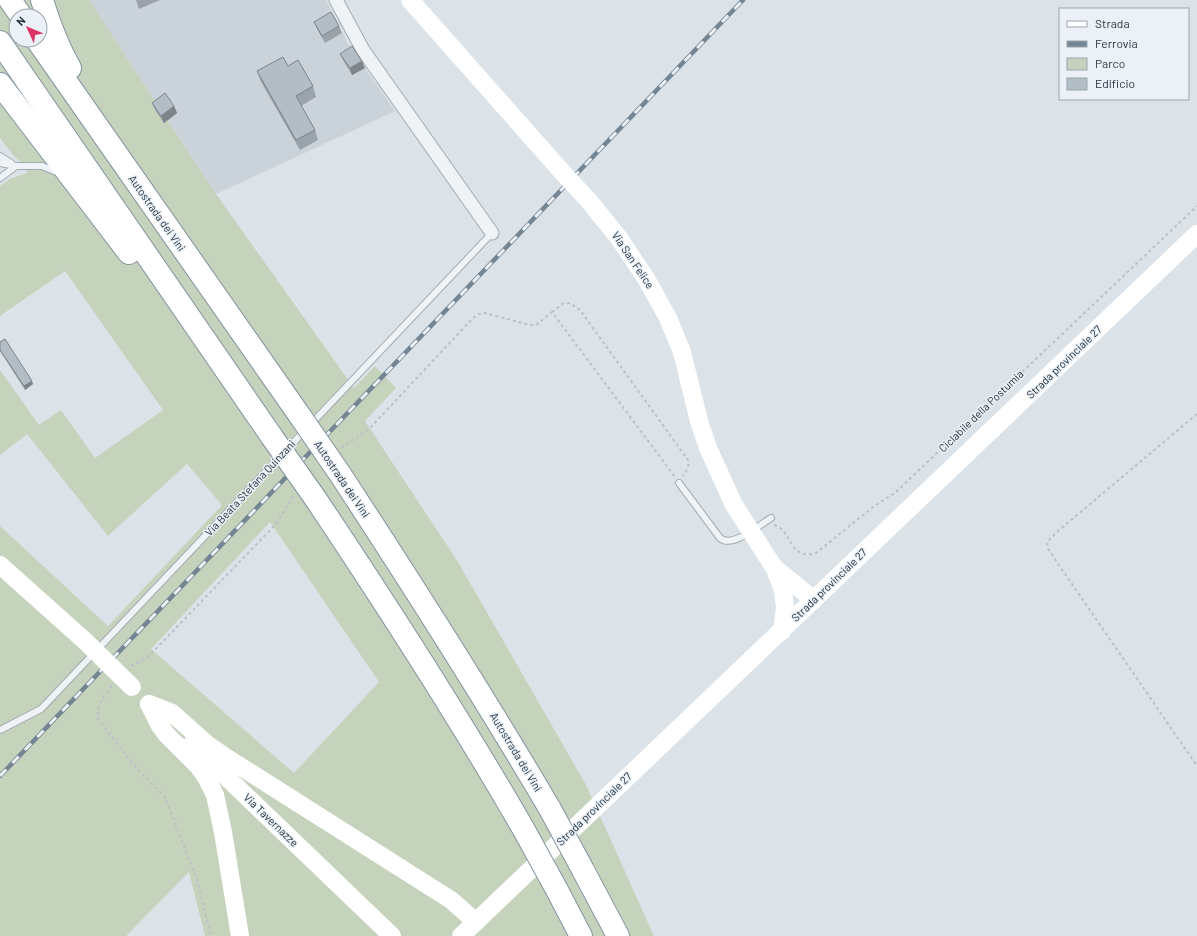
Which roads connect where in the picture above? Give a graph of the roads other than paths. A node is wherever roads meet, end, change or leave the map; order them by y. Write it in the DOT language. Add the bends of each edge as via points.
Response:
graph roads {
  1 [pos="42,0"];
  2 [pos="336,0"];
  3 [pos="410,0"];
  4 [pos="0,42"];
  5 [pos="43,48"];
  6 [pos="0,84"];
  7 [pos="0,156"];
  8 [pos="121,162"];
  9 [pos="0,163"];
  10 [pos="16,166"];
  11 [pos="0,178"];
  12 [pos="73,181"];
  13 [pos="492,233"];
  14 [pos="1197,234"];
  15 [pos="200,331"];
  16 [pos="679,483"];
  17 [pos="771,518"];
  18 [pos="752,534"];
  19 [pos="0,565"];
  20 [pos="775,569"];
  21 [pos="814,600"];
  22 [pos="782,630"];
  23 [pos="149,704"];
  24 [pos="0,730"];
  25 [pos="476,922"];
  26 [pos="240,936"];
  27 [pos="392,936"];
  28 [pos="461,936"];
  29 [pos="581,936"];
  30 [pos="618,936"];
  1 -- 8 [label="highway" via="64,57 88,96"];
  2 -- 13 [label="street" via="363,50"];
  3 -- 18 [label="street, Via San Felice, bridge" via="589,201 620,238 647,280 668,318 682,352 708,448 734,505"];
  4 -- 15 [label="highway"];
  5 -- 8 [label="highway, Autostrada dei Vini"];
  6 -- 12 [label="highway"];
  7 -- 10 [label="lane"];
  8 -- 30 [label="highway, Autostrada dei Vini, bridge" via="340,474 410,582 550,808"];
  9 -- 10 [label="lane"];
  10 -- 11 [label="lane"];
  10 -- 12 [label="lane" via="42,166"];
  12 -- 15 [label="highway" via="156,286"];
  13 -- 24 [label="lane, Via Beata Stefana Quinzani" via="41,709"];
  14 -- 21 [label="street, Strada provinciale 27"];
  15 -- 29 [label="highway, bridge" via="377,590 482,757"];
  16 -- 18 [label="lane" via="722,540 730,541"];
  17 -- 18 [label="lane"];
  18 -- 20 [label="street, Via San Felice"];
  19 -- 23 [label="street, Via Tavernazze, bridge" via="85,641"];
  20 -- 21 [label="street"];
  20 -- 22 [label="street" via="783,590 785,608"];
  21 -- 22 [label="street, Strada provinciale 27"];
  22 -- 25 [label="street, Strada provinciale 27"];
  23 -- 25 [label="street" via="172,714 224,756 451,900"];
  23 -- 26 [label="street" via="166,734 198,766 215,795"];
  23 -- 27 [label="street, Via Tavernazze"];
  25 -- 28 [label="street, Strada provinciale 27"];
}
